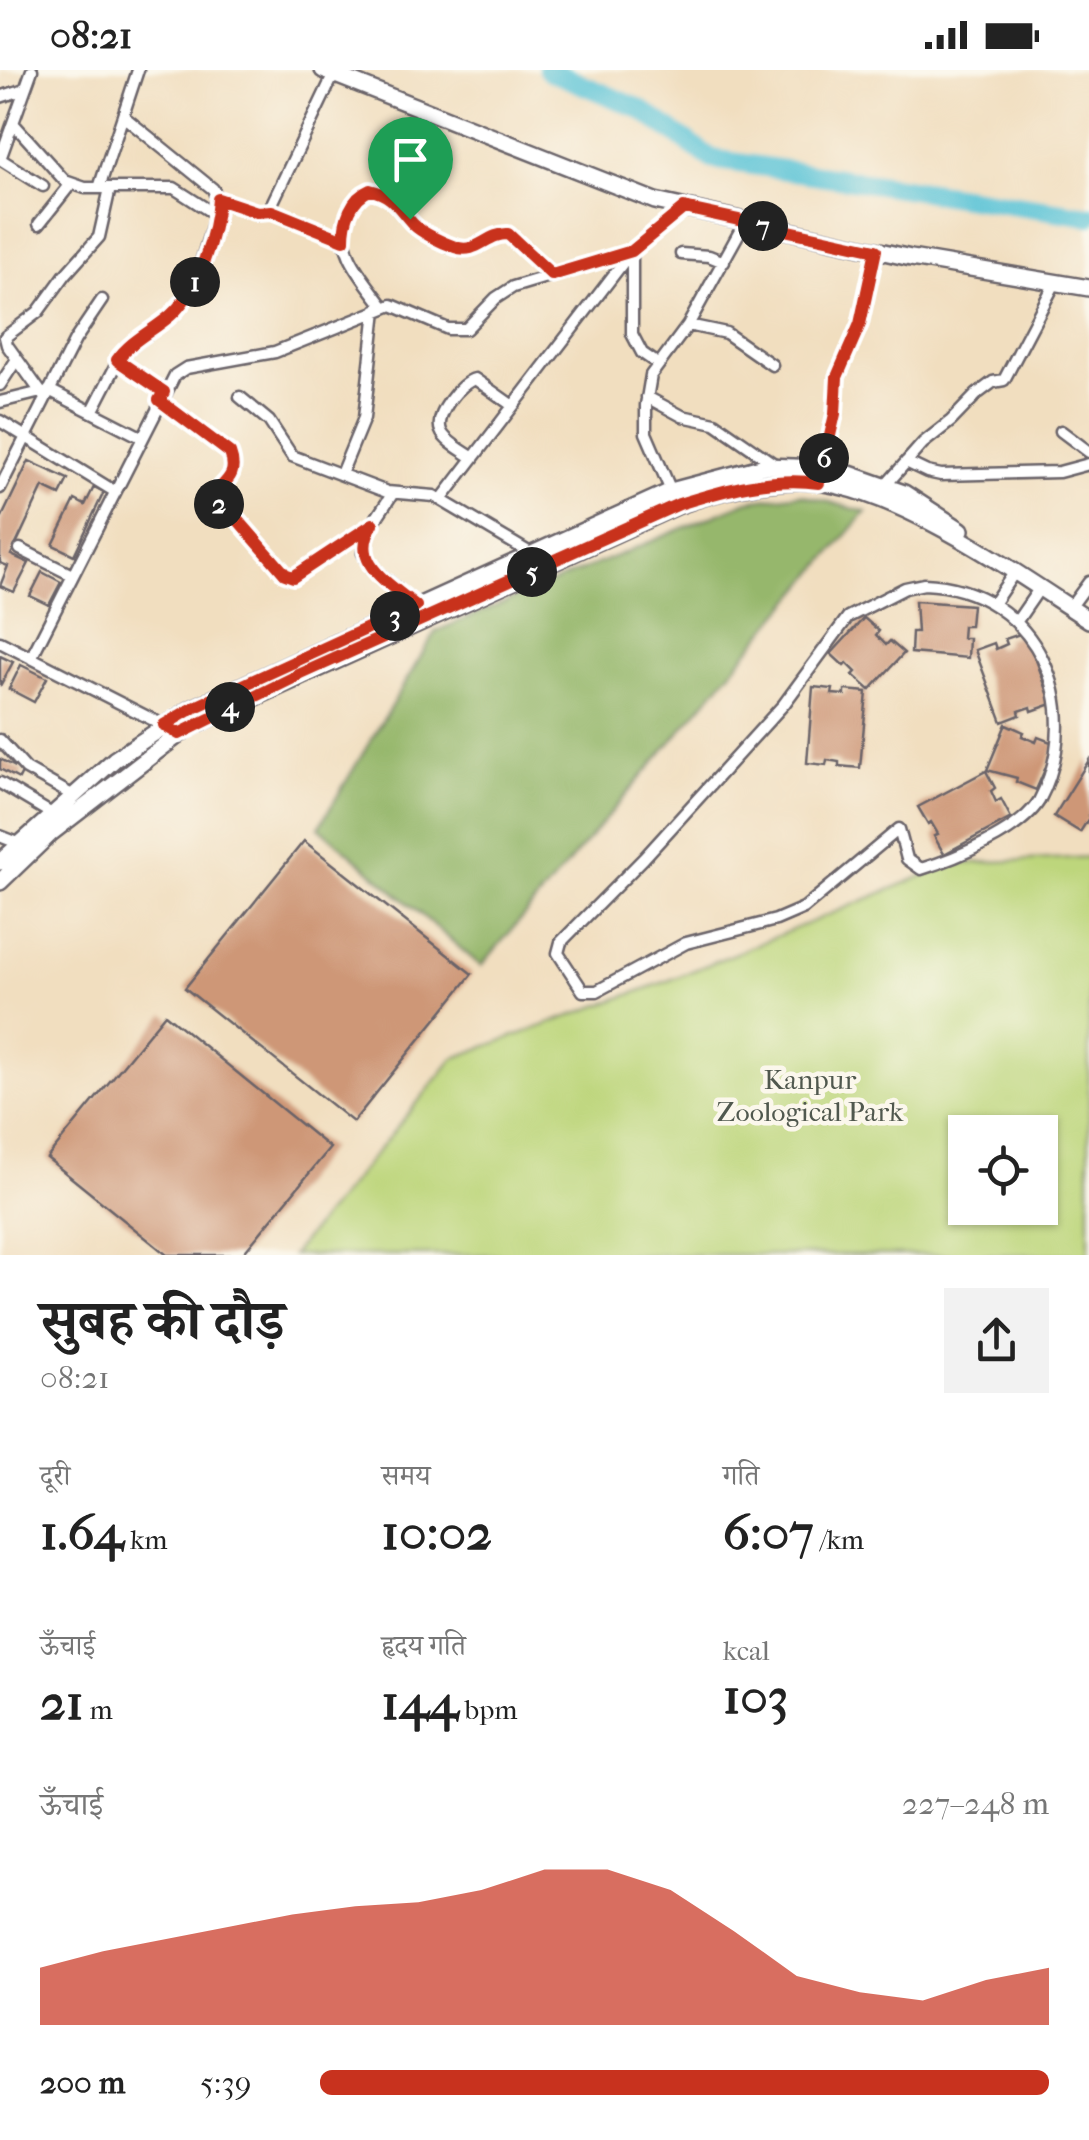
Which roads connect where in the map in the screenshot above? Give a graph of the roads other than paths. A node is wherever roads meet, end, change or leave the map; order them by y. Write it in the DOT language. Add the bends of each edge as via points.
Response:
graph roads {
  1 [pos="32,70"];
  2 [pos="138,70"];
  3 [pos="328,72"];
  4 [pos="25,89"];
  5 [pos="0,97"];
  6 [pos="122,116"];
  7 [pos="13,123"];
  8 [pos="0,159"];
  9 [pos="70,185"];
  10 [pos="43,186"];
  11 [pos="104,188"];
  12 [pos="218,199"];
  13 [pos="684,208"];
  14 [pos="269,210"];
  15 [pos="216,215"];
  16 [pos="745,222"];
  17 [pos="40,224"];
  18 [pos="344,240"];
  19 [pos="876,250"];
  20 [pos="632,251"];
  21 [pos="681,254"];
  22 [pos="724,262"];
  23 [pos="552,275"];
  24 [pos="1056,282"];
  25 [pos="1089,288"];
  26 [pos="102,300"];
  27 [pos="380,308"];
  28 [pos="688,326"];
  29 [pos="2,339"];
  30 [pos="17,360"];
  31 [pos="117,360"];
  32 [pos="658,364"];
  33 [pos="772,365"];
  34 [pos="0,385"];
  35 [pos="45,393"];
  36 [pos="162,396"];
  37 [pos="240,398"];
  38 [pos="646,398"];
  39 [pos="0,402"];
  40 [pos="513,406"];
  41 [pos="92,412"];
  42 [pos="0,422"];
  43 [pos="1061,431"];
  44 [pos="141,437"];
  45 [pos="26,438"];
  46 [pos="1089,452"];
  47 [pos="473,458"];
  48 [pos="906,462"];
  49 [pos="1089,464"];
  50 [pos="777,466"];
  51 [pos="341,474"];
  52 [pos="820,475"];
  53 [pos="885,486"];
  54 [pos="0,488"];
  55 [pos="114,491"];
  56 [pos="671,491"];
  57 [pos="394,493"];
  58 [pos="441,500"];
  59 [pos="373,524"];
  60 [pos="20,548"];
  61 [pos="532,554"];
  62 [pos="72,575"];
  63 [pos="1009,580"];
  64 [pos="1089,582"];
  65 [pos="1034,595"];
  66 [pos="993,604"];
  67 [pos="1082,605"];
  68 [pos="416,606"];
  69 [pos="1017,620"];
  70 [pos="1089,620"];
  71 [pos="0,642"];
  72 [pos="30,658"];
  73 [pos="164,725"];
  74 [pos="179,734"];
  75 [pos="0,740"];
  76 [pos="0,782"];
  77 [pos="72,795"];
  78 [pos="52,814"];
  79 [pos="0,836"];
  80 [pos="18,843"];
  81 [pos="0,862"];
  82 [pos="0,882"];
  1 -- 4 [label="street"];
  2 -- 6 [label="street"];
  3 -- 13 [label="main road" via="609,185"];
  3 -- 14 [label="street"];
  4 -- 5 [label="street"];
  4 -- 7 [label="street"];
  6 -- 11 [label="street"];
  6 -- 12 [label="street"];
  7 -- 8 [label="street"];
  7 -- 9 [label="street"];
  8 -- 10 [label="street"];
  9 -- 11 [label="street"];
  9 -- 17 [label="street"];
  11 -- 15 [label="street" via="174,188"];
  11 -- 29 [label="street" via="100,237 38,312"];
  12 -- 14 [label="street"];
  12 -- 15 [label="street"];
  13 -- 16 [label="main road"];
  13 -- 20 [label="street"];
  14 -- 18 [label="street"];
  15 -- 31 [label="street" via="200,273 182,302"];
  16 -- 19 [label="main road"];
  16 -- 22 [label="street"];
  18 -- 23 [label="street" via="350,210 370,190 390,196 416,227 454,247 469,249 508,234"];
  18 -- 27 [label="street"];
  19 -- 24 [label="main road"];
  19 -- 52 [label="street" via="860,324 837,377"];
  20 -- 23 [label="street"];
  20 -- 32 [label="street" via="632,334"];
  20 -- 40 [label="street"];
  21 -- 22 [label="street"];
  22 -- 28 [label="street"];
  23 -- 27 [label="street" via="503,292 458,330 400,306"];
  24 -- 25 [label="main road"];
  24 -- 48 [label="street" via="1004,380 976,394"];
  26 -- 35 [label="street"];
  27 -- 36 [label="street" via="274,352 186,368"];
  27 -- 51 [label="street" via="364,418"];
  28 -- 32 [label="street"];
  28 -- 33 [label="street" via="726,334"];
  29 -- 30 [label="street"];
  30 -- 34 [label="street"];
  30 -- 35 [label="street"];
  31 -- 36 [label="street"];
  31 -- 41 [label="street"];
  32 -- 38 [label="street"];
  35 -- 39 [label="street"];
  35 -- 41 [label="street"];
  35 -- 45 [label="street"];
  36 -- 44 [label="street"];
  36 -- 59 [label="street" via="230,453 233,472 212,497 288,577"];
  37 -- 51 [label="street" via="292,456"];
  38 -- 50 [label="street" via="714,423"];
  38 -- 56 [label="street" via="646,433"];
  40 -- 47 [label="street"];
  40 -- 47 [label="street" via="475,379 462,385 440,426"];
  41 -- 44 [label="street"];
  42 -- 45 [label="street"];
  43 -- 46 [label="street"];
  44 -- 55 [label="street"];
  45 -- 54 [label="street"];
  45 -- 55 [label="street"];
  47 -- 58 [label="street"];
  48 -- 49 [label="street" via="941,475 1059,472"];
  48 -- 53 [label="street"];
  50 -- 52 [label="main road"];
  50 -- 56 [label="main road"];
  51 -- 57 [label="street"];
  52 -- 53 [label="main road"];
  52 -- 63 [label="main road" via="902,506"];
  52 -- 74 [label="main road" via="729,488 679,504"];
  53 -- 67 [label="main road"];
  55 -- 62 [label="street"];
  56 -- 61 [label="main road"];
  57 -- 58 [label="street"];
  57 -- 59 [label="street"];
  58 -- 61 [label="street"];
  59 -- 68 [label="street" via="364,544 366,560"];
  60 -- 62 [label="street"];
  61 -- 68 [label="main road"];
  62 -- 72 [label="street"];
  63 -- 65 [label="main road"];
  63 -- 66 [label="street"];
  64 -- 67 [label="street"];
  65 -- 69 [label="street"];
  65 -- 70 [label="main road"];
  66 -- 69 [label="street"];
  66 -- 69 [label="street" via="948,585 924,584 848,617 784,704 561,942 558,953 579,987 597,991 686,943 804,908 899,830 907,859 920,868 961,856 1038,804 1061,745 1060,695 1039,645"];
  68 -- 73 [label="main road"];
  71 -- 72 [label="street"];
  72 -- 73 [label="street"];
  73 -- 74 [label="street"];
  73 -- 77 [label="main road"];
  74 -- 82 [label="main road" via="51,833"];
  75 -- 77 [label="street" via="26,769"];
  76 -- 78 [label="street"];
  77 -- 78 [label="main road"];
  78 -- 80 [label="main road"];
  79 -- 80 [label="street"];
  80 -- 81 [label="main road"];
}
